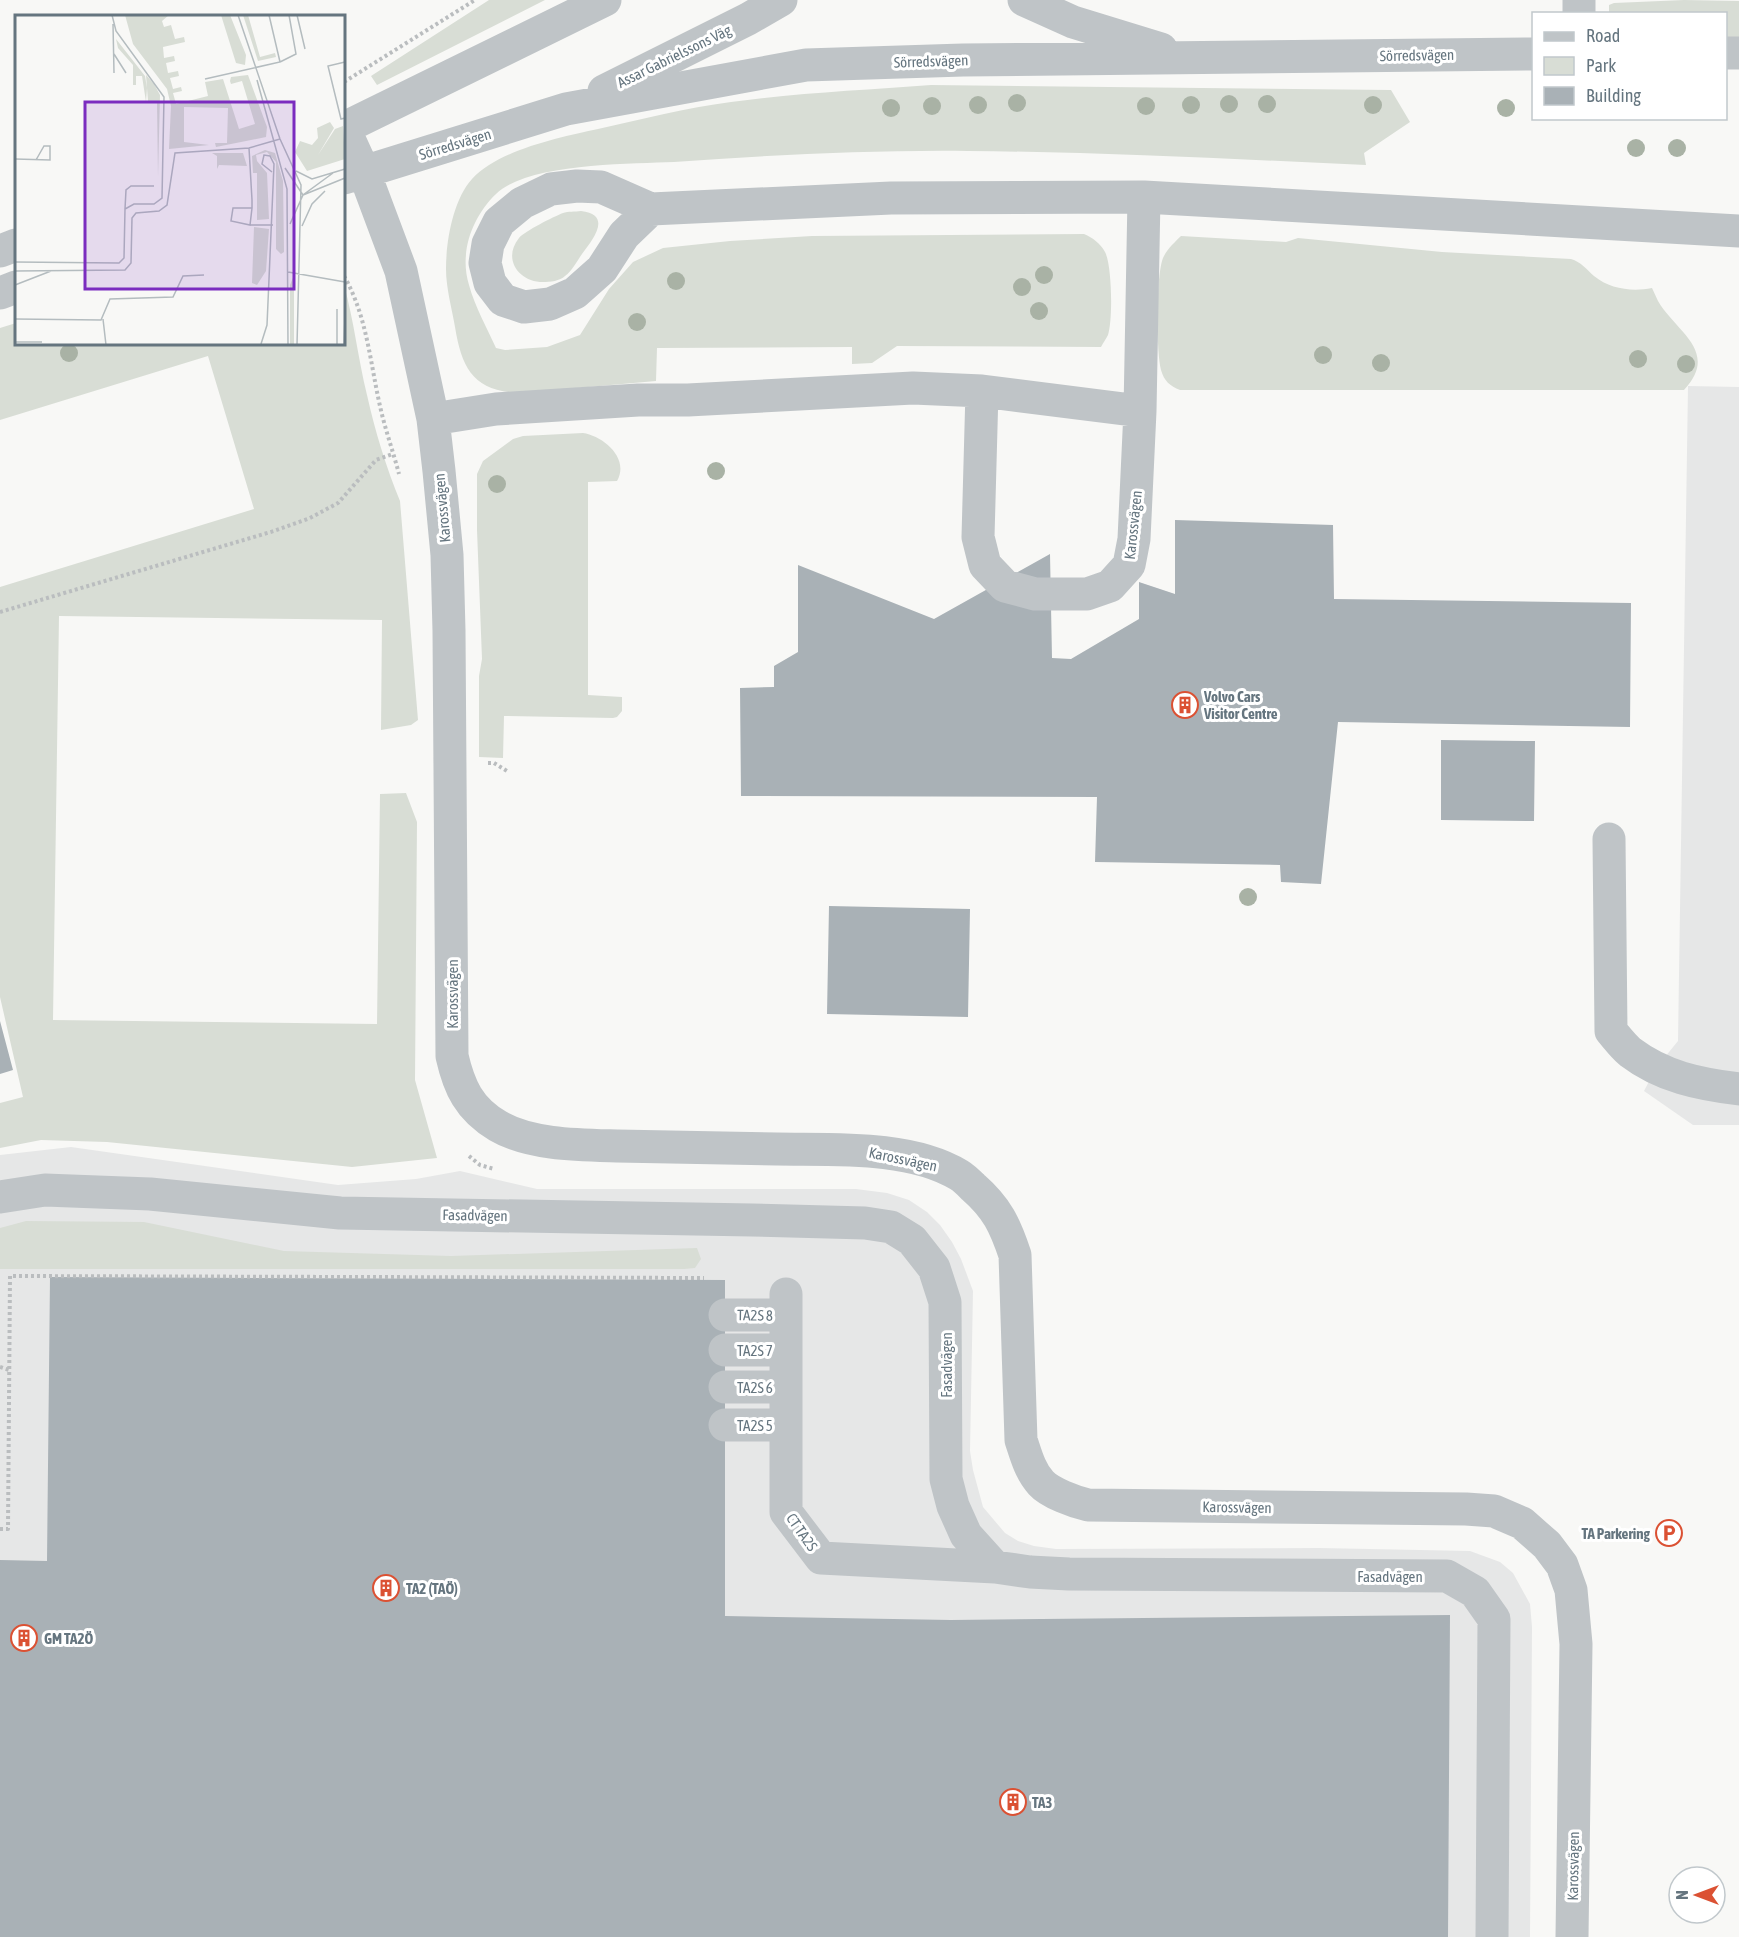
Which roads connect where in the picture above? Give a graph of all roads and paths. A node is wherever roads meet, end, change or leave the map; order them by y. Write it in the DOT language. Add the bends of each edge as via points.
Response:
graph roads {
  1 [pos="475,0"];
  2 [pos="605,0"];
  3 [pos="781,0"];
  4 [pos="1024,0"];
  5 [pos="467,2"];
  6 [pos="1532,54"];
  7 [pos="1192,58"];
  8 [pos="345,81"];
  9 [pos="566,109"];
  10 [pos="345,128"];
  11 [pos="345,133"];
  12 [pos="354,175"];
  13 [pos="1144,197"];
  14 [pos="651,208"];
  15 [pos="1739,231"];
  16 [pos="15,245"];
  17 [pos="0,251"];
  18 [pos="15,287"];
  19 [pos="0,293"];
  20 [pos="982,391"];
  21 [pos="1140,411"];
  22 [pos="433,419"];
  23 [pos="393,454"];
  24 [pos="0,612"];
  25 [pos="1609,839"];
  26 [pos="1739,1089"];
  27 [pos="0,1197"];
  28 [pos="704,1278"];
  29 [pos="786,1305"];
  30 [pos="725,1315"];
  31 [pos="725,1350"];
  32 [pos="786,1350"];
  33 [pos="0,1367"];
  34 [pos="9,1370"];
  35 [pos="725,1387"];
  36 [pos="786,1387"];
  37 [pos="725,1425"];
  38 [pos="785,1425"];
  39 [pos="0,1529"];
  40 [pos="995,1567"];
  41 [pos="1492,1937"];
  42 [pos="1572,1937"];
  1 -- 5 [label="path"];
  2 -- 10 [label="street"];
  3 -- 9 [label="street, Assar Gabrielssons Väg"];
  4 -- 7 [label="street" via="1073,22"];
  5 -- 8 [label="path"];
  6 -- 7 [label="street, Sörredsvägen"];
  7 -- 9 [label="street, Sörredsvägen" via="806,65"];
  9 -- 12 [label="street, Sörredsvägen"];
  11 -- 12 [label="street, Karossvägen"];
  12 -- 22 [label="street, Karossvägen" via="401,271"];
  13 -- 14 [label="street" via="891,198"];
  13 -- 15 [label="street"];
  13 -- 21 [label="street, Karossvägen"];
  14 -- 14 [label="street" via="624,235 602,269 575,293 549,304 524,307 502,300 490,283 488,243 499,222 522,203 551,189 601,187"];
  16 -- 17 [label="street"];
  18 -- 19 [label="street"];
  20 -- 21 [label="street"];
  20 -- 21 [label="street, Karossvägen" via="978,537 985,565 1005,586 1035,594 1087,594 1110,586 1129,565 1134,539"];
  20 -- 22 [label="street" via="913,388 638,400 496,409"];
  22 -- 42 [label="street, Karossvägen" via="447,555 452,1056 458,1081 472,1106 498,1126 530,1139 584,1146 876,1151 930,1162 960,1175 998,1212 1015,1255 1020,1429 1028,1464 1041,1484 1073,1501 1088,1505 1466,1509 1494,1511 1522,1523 1562,1565 1571,1590 1576,1644"];
  23 -- 24 [label="path" via="376,460 338,503 310,518"];
  25 -- 26 [label="street" via="1611,1031 1629,1051 1656,1068 1689,1081"];
  27 -- 40 [label="street, Fasadvägen" via="45,1190 150,1194 340,1213 797,1221 891,1227 912,1240 934,1268 945,1302 946,1479 966,1535"];
  28 -- 34 [label="path" via="10,1276"];
  29 -- 30 [label="street, TA2S 8"];
  29 -- 32 [label="street, CT TA2S"];
  31 -- 32 [label="street, TA2S 7"];
  32 -- 36 [label="street, CT TA2S"];
  33 -- 34 [label="path"];
  34 -- 39 [label="path" via="8,1529"];
  35 -- 36 [label="street, TA2S 6"];
  36 -- 38 [label="street, CT TA2S"];
  37 -- 38 [label="street, TA2S 5"];
  38 -- 40 [label="street, CT TA2S" via="786,1512 821,1558"];
  40 -- 41 [label="street, Fasadvägen" via="1069,1574 1447,1576 1475,1592 1494,1619"];
}
